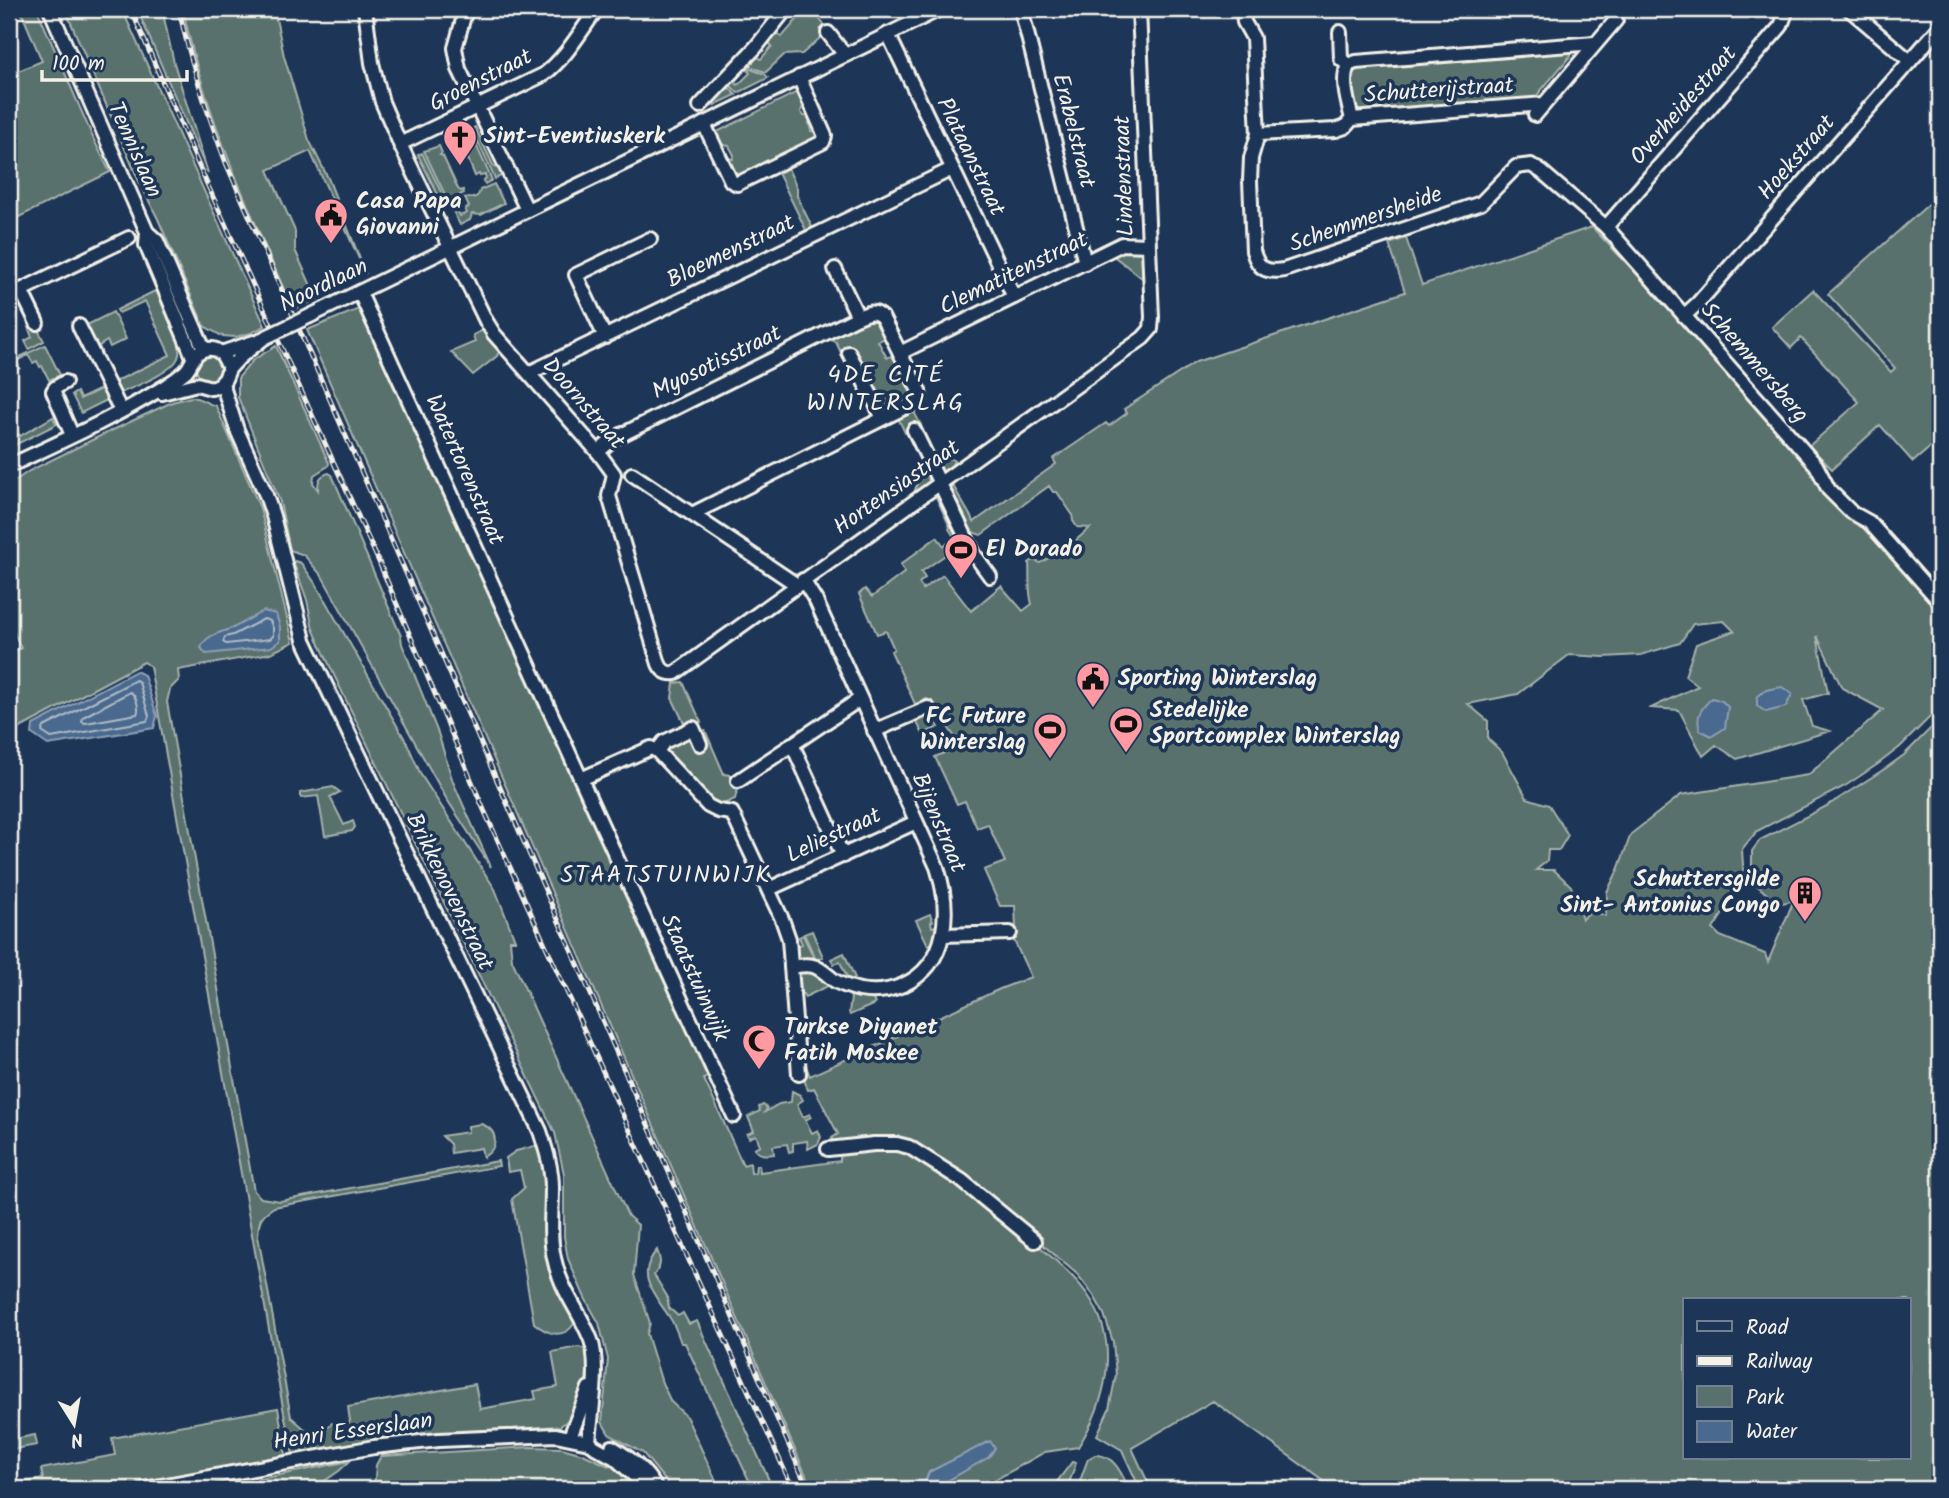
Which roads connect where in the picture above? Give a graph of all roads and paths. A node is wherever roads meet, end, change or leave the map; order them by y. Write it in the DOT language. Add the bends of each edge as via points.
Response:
graph roads {
  1 [pos="50,9"];
  2 [pos="365,9"];
  3 [pos="466,9"];
  4 [pos="597,9"];
  5 [pos="786,9"];
  6 [pos="940,9"];
  7 [pos="1021,9"];
  8 [pos="1139,9"];
  9 [pos="1243,9"];
  10 [pos="1615,9"];
  11 [pos="1785,9"];
  12 [pos="1849,9"];
  13 [pos="1940,27"];
  14 [pos="1340,32"];
  15 [pos="828,33"];
  16 [pos="888,34"];
  17 [pos="1595,43"];
  18 [pos="845,55"];
  19 [pos="1910,61"];
  20 [pos="1348,65"];
  21 [pos="799,77"];
  22 [pos="1544,104"];
  23 [pos="699,106"];
  24 [pos="478,107"];
  25 [pos="1535,115"];
  26 [pos="1352,119"];
  27 [pos="704,124"];
  28 [pos="1258,134"];
  29 [pos="400,144"];
  30 [pos="1523,164"];
  31 [pos="952,169"];
  32 [pos="527,210"];
  33 [pos="1606,228"];
  34 [pos="130,238"];
  35 [pos="649,239"];
  36 [pos="1148,245"];
  37 [pos="451,248"];
  38 [pos="1084,263"];
  39 [pos="835,269"];
  40 [pos="15,293"];
  41 [pos="360,293"];
  42 [pos="1014,297"];
  43 [pos="1684,316"];
  44 [pos="858,317"];
  45 [pos="37,323"];
  46 [pos="79,326"];
  47 [pos="605,337"];
  48 [pos="264,338"];
  49 [pos="1143,338"];
  50 [pos="849,353"];
  51 [pos="900,353"];
  52 [pos="221,354"];
  53 [pos="195,358"];
  54 [pos="229,369"];
  55 [pos="529,373"];
  56 [pos="65,383"];
  57 [pos="197,384"];
  58 [pos="216,385"];
  59 [pos="145,399"];
  60 [pos="121,411"];
  61 [pos="883,418"];
  62 [pos="914,430"];
  63 [pos="72,435"];
  64 [pos="598,452"];
  65 [pos="9,467"];
  66 [pos="632,474"];
  67 [pos="940,483"];
  68 [pos="692,514"];
  69 [pos="990,576"];
  70 [pos="800,582"];
  71 [pos="1940,601"];
  72 [pos="529,666"];
  73 [pos="675,673"];
  74 [pos="860,699"];
  75 [pos="928,708"];
  76 [pos="874,731"];
  77 [pos="700,744"];
  78 [pos="792,744"];
  79 [pos="657,751"];
  80 [pos="581,779"];
  81 [pos="738,781"];
  82 [pos="916,822"];
  83 [pos="843,856"];
  84 [pos="769,889"];
  85 [pos="1010,933"];
  86 [pos="943,935"];
  87 [pos="791,967"];
  88 [pos="799,1074"];
  89 [pos="734,1116"];
  90 [pos="828,1149"];
  91 [pos="1035,1241"];
  92 [pos="594,1376"];
  93 [pos="570,1437"];
  94 [pos="589,1442"];
  95 [pos="144,1489"];
  96 [pos="649,1489"];
  97 [pos="657,1489"];
  1 -- 53 [label="street, Tennislaan" via="147,232 157,241"];
  2 -- 29 [label="street, Doornstraat" via="382,102"];
  3 -- 24 [label="street" via="456,56"];
  4 -- 24 [label="street, Groenstraat" via="549,70"];
  5 -- 23 [label="street"];
  6 -- 16 [label="street, Noordlaan"];
  7 -- 38 [label="street, Erabelstraat"];
  8 -- 36 [label="street, Lindenstraat"];
  9 -- 28 [label="street, Schemmersheide" via="1244,22 1254,38"];
  10 -- 17 [label="street" via="1616,20"];
  11 -- 33 [label="street, Overheidestraat" via="1781,26"];
  12 -- 19 [label="street"];
  13 -- 19 [label="street, Hoekstraat"];
  14 -- 20 [label="street" via="1341,59"];
  15 -- 18 [label="street"];
  16 -- 18 [label="street, Noordlaan"];
  16 -- 31 [label="street, Plataanstraat"];
  17 -- 20 [label="street"];
  17 -- 22 [label="street"];
  18 -- 21 [label="street, Noordlaan"];
  19 -- 43 [label="street, Hoekstraat"];
  20 -- 26 [label="street"];
  21 -- 27 [label="street, Noordlaan"];
  21 -- 27 [label="street" via="825,136 823,142 737,184"];
  22 -- 25 [label="street"];
  22 -- 26 [label="street, Schutterijstraat"];
  24 -- 29 [label="street, Groenstraat"];
  24 -- 32 [label="street"];
  26 -- 28 [label="street, Schutterijstraat" via="1336,130"];
  27 -- 32 [label="street, Noordlaan"];
  28 -- 30 [label="street, Schemmersheide" via="1250,181 1253,251 1261,267 1272,272 1481,203"];
  29 -- 37 [label="street, Doornstraat"];
  30 -- 33 [label="street, Schemmersberg" via="1542,172"];
  31 -- 42 [label="street, Plataanstraat"];
  31 -- 47 [label="street, Bloemenstraat"];
  32 -- 37 [label="street, Noordlaan"];
  33 -- 43 [label="street, Schemmersberg"];
  34 -- 40 [label="street"];
  35 -- 47 [label="street" via="576,275"];
  36 -- 38 [label="street, Clematitenstraat" via="1122,244"];
  36 -- 49 [label="street, Lindenstraat" via="1152,317 1151,329"];
  37 -- 41 [label="street, Noordlaan"];
  37 -- 55 [label="street, Doornstraat" via="494,334"];
  38 -- 42 [label="street, Clematitenstraat"];
  39 -- 44 [label="street"];
  40 -- 45 [label="street"];
  41 -- 48 [label="street, Noordlaan, bridge"];
  41 -- 72 [label="street, Watertorenstraat"];
  42 -- 51 [label="street, Clematitenstraat"];
  43 -- 71 [label="street, Schemmersberg" via="1816,465 1829,490 1868,522"];
  44 -- 51 [label="street" via="877,312"];
  44 -- 64 [label="street, Myosotisstraat" via="617,436"];
  46 -- 60 [label="street"];
  47 -- 55 [label="street, Bloemenstraat"];
  48 -- 52 [label="street, Noordlaan"];
  48 -- 54 [label="street, Noordlaan"];
  49 -- 67 [label="street, Hortensiastraat"];
  50 -- 61 [label="street"];
  51 -- 61 [label="street" via="920,398"];
  52 -- 53 [label="street" via="216,349"];
  52 -- 54 [label="street"];
  53 -- 57 [label="street" via="192,379"];
  53 -- 59 [label="street" via="175,380"];
  54 -- 58 [label="street, Noordlaan"];
  55 -- 64 [label="street, Doornstraat"];
  56 -- 63 [label="street" via="53,391"];
  57 -- 58 [label="street"];
  57 -- 59 [label="street"];
  58 -- 92 [label="street, Brikkenovenstraat" via="266,495 304,640 540,1131 550,1163 554,1259 562,1286 591,1340"];
  59 -- 60 [label="street"];
  60 -- 63 [label="street"];
  61 -- 68 [label="street"];
  62 -- 67 [label="street, Hortensiastraat"];
  63 -- 65 [label="street"];
  64 -- 73 [label="street, Doornstraat" via="614,474 609,496 659,664 666,673"];
  66 -- 68 [label="street, Bijenstraat"];
  67 -- 69 [label="street, Hortensiastraat" via="974,554"];
  67 -- 70 [label="street, Hortensiastraat"];
  68 -- 70 [label="street, Bijenstraat"];
  70 -- 73 [label="street, Hortensiastraat"];
  70 -- 74 [label="street, Bijenstraat" via="816,601"];
  72 -- 80 [label="street, Staatstuinwijk"];
  74 -- 76 [label="street, Bijenstraat"];
  74 -- 78 [label="street"];
  75 -- 76 [label="street"];
  76 -- 82 [label="street, Bijenstraat"];
  77 -- 79 [label="street" via="694,728 664,742"];
  78 -- 81 [label="street"];
  78 -- 83 [label="street"];
  79 -- 80 [label="street" via="651,748"];
  79 -- 84 [label="street" via="708,806 732,813"];
  80 -- 89 [label="street, Staatstuinwijk"];
  82 -- 83 [label="street, Leliestraat"];
  82 -- 86 [label="street, Bijenstraat" via="943,886"];
  83 -- 84 [label="street, Leliestraat"];
  84 -- 87 [label="street" via="789,939"];
  85 -- 86 [label="street"];
  86 -- 87 [label="street, Bijenstraat" via="929,965 894,989 858,989 811,965"];
  87 -- 88 [label="street"];
  90 -- 91 [label="street" via="874,1144 909,1147 961,1180"];
  92 -- 93 [label="street, Brikkenovenstraat"];
  92 -- 94 [label="street, Brikkenovenstraat"];
  93 -- 94 [label="street, Henri Esserslaan"];
  93 -- 95 [label="street, Henri Esserslaan" via="524,1435 374,1447"];
  94 -- 96 [label="street"];
  94 -- 97 [label="street, Henri Esserslaan" via="600,1440 619,1451 645,1472"];
}
